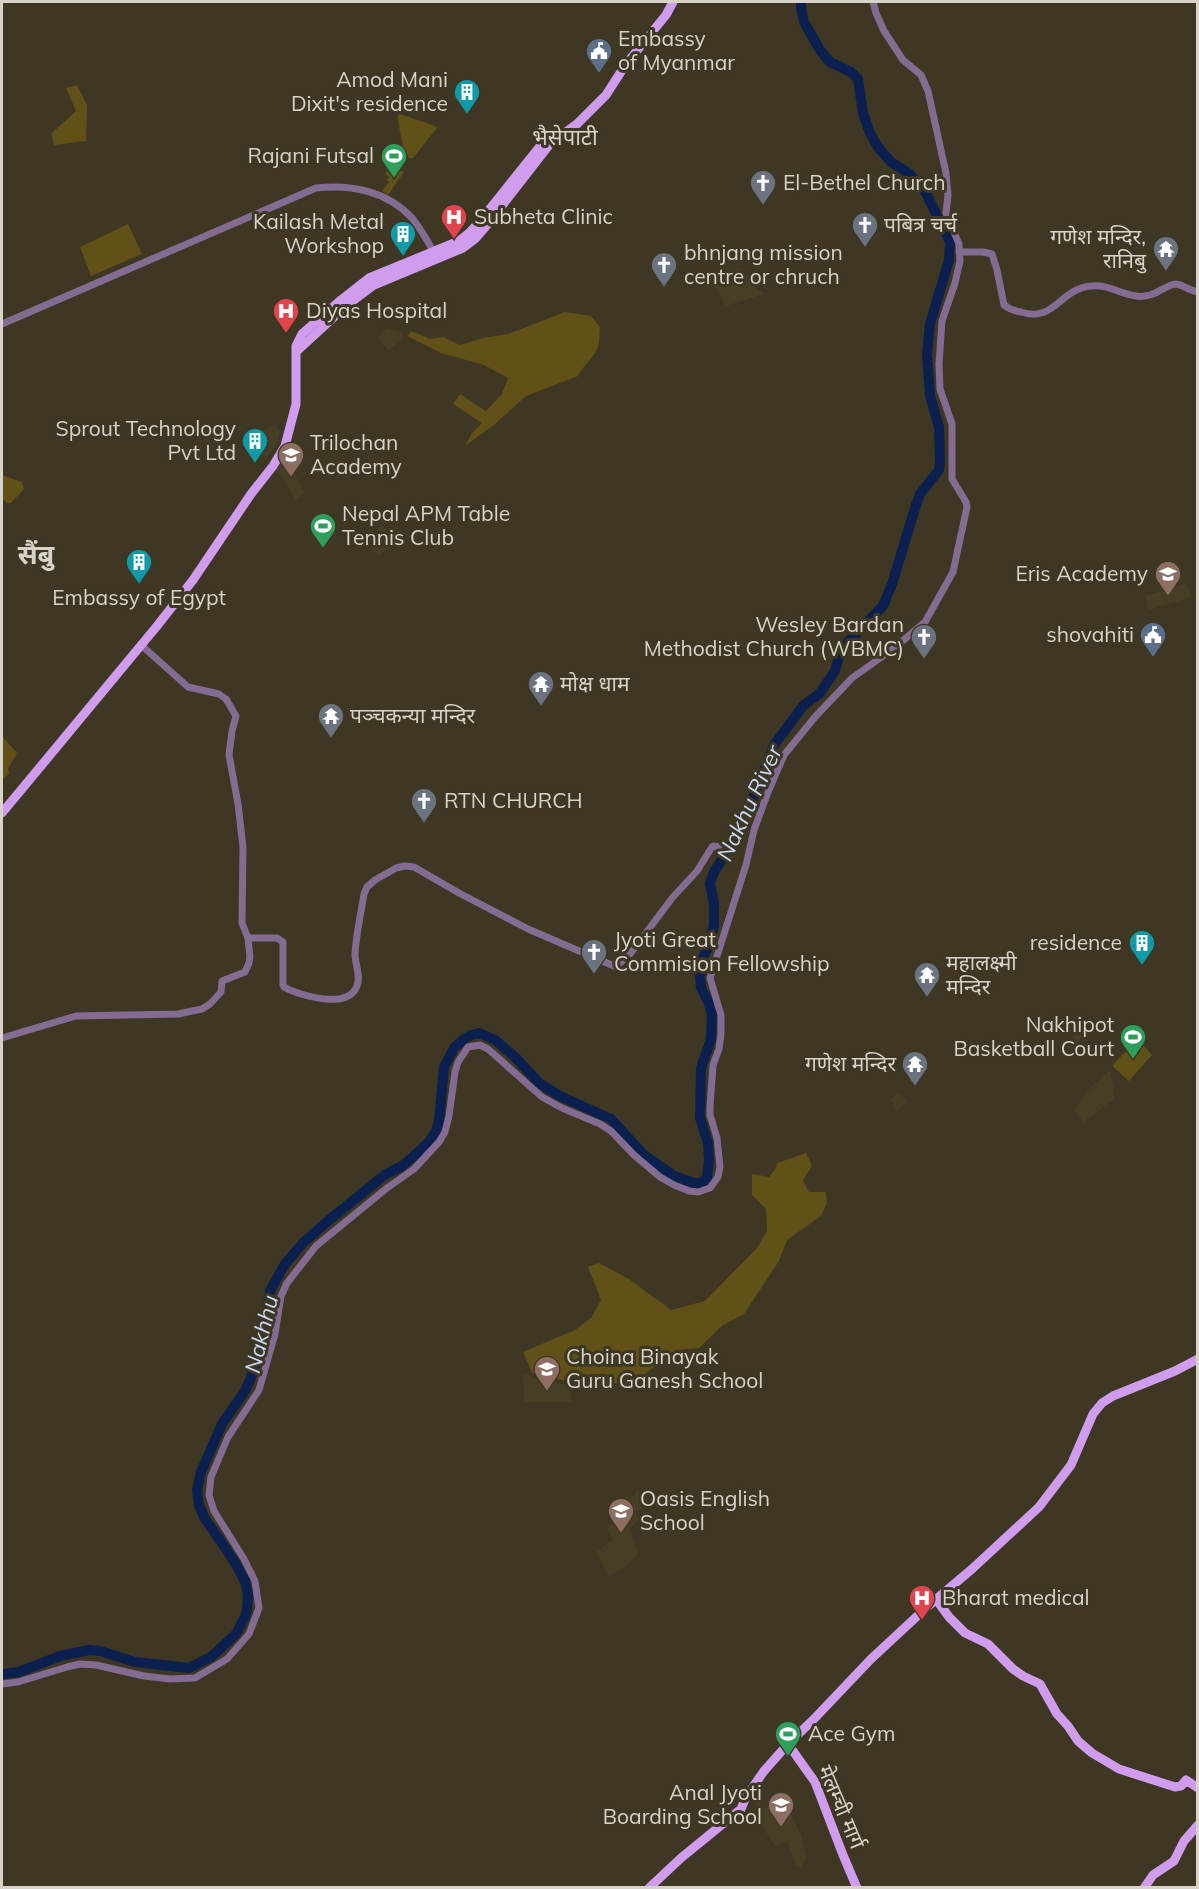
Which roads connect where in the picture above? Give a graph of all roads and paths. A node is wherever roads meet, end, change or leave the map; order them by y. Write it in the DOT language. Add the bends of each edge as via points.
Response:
graph roads {
  1 [pos="673,2"];
  2 [pos="873,2"];
  3 [pos="959,252"];
  4 [pos="436,255"];
  5 [pos="1197,292"];
  6 [pos="2,324"];
  7 [pos="141,645"];
  8 [pos="2,813"];
  9 [pos="719,847"];
  10 [pos="248,938"];
  11 [pos="2,1038"];
  12 [pos="1197,1359"];
  13 [pos="936,1599"];
  14 [pos="2,1684"];
  15 [pos="788,1744"];
  16 [pos="1197,1788"];
  17 [pos="1197,1825"];
  18 [pos="649,1887"];
  19 [pos="857,1887"];
  20 [pos="1144,1887"];
  1 -- 4 [label="main road" via="606,95 577,124 541,145 507,194 469,233"];
  2 -- 3 [label="street" via="884,31 903,60 921,75 928,91 946,172 946,213"];
  3 -- 5 [label="street" via="992,254 1004,305 1035,316 1085,287 1107,286 1144,297 1176,284"];
  3 -- 14 [label="street" via="955,283 942,321 939,364 940,389 952,424 952,479 967,507 953,572 925,622 852,678 814,717 784,755 768,792 710,978 722,1015 710,1107 720,1152 714,1184 698,1192 674,1185 640,1161 606,1128 542,1097 488,1048 468,1047 458,1062 449,1116 439,1142 414,1169 316,1246 287,1283 259,1390 228,1437 212,1477 209,1495 214,1511 255,1581 259,1608 249,1634 227,1659 195,1678 144,1676 80,1664"];
  4 -- 6 [label="street" via="411,217 381,196 349,187 316,188"];
  4 -- 7 [label="main road" via="369,278 302,334 295,357 296,404 285,446 193,580"];
  7 -- 8 [label="main road"];
  7 -- 10 [label="street" via="188,687 226,699 236,716 229,755 243,847 242,923"];
  9 -- 10 [label="street" via="712,847 630,954 614,966 528,929 414,867 405,866 367,887 355,956 358,984 345,998 301,995 284,987 283,942 277,938"];
  10 -- 11 [label="street" via="247,969 222,981 218,995 202,1009 178,1014 76,1016"];
  12 -- 13 [label="main road" via="1102,1403 1093,1414 1071,1465 1040,1507"];
  13 -- 15 [label="main road"];
  13 -- 16 [label="main road" via="965,1633 988,1644 1013,1669 1040,1684 1078,1742 1098,1757 1119,1769 1175,1787 1186,1780"];
  15 -- 18 [label="main road" via="764,1771 741,1809"];
  15 -- 19 [label="main road, मेलम्ची मार्ग" via="815,1782"];
  17 -- 20 [label="main road" via="1174,1861 1153,1875"];
}
